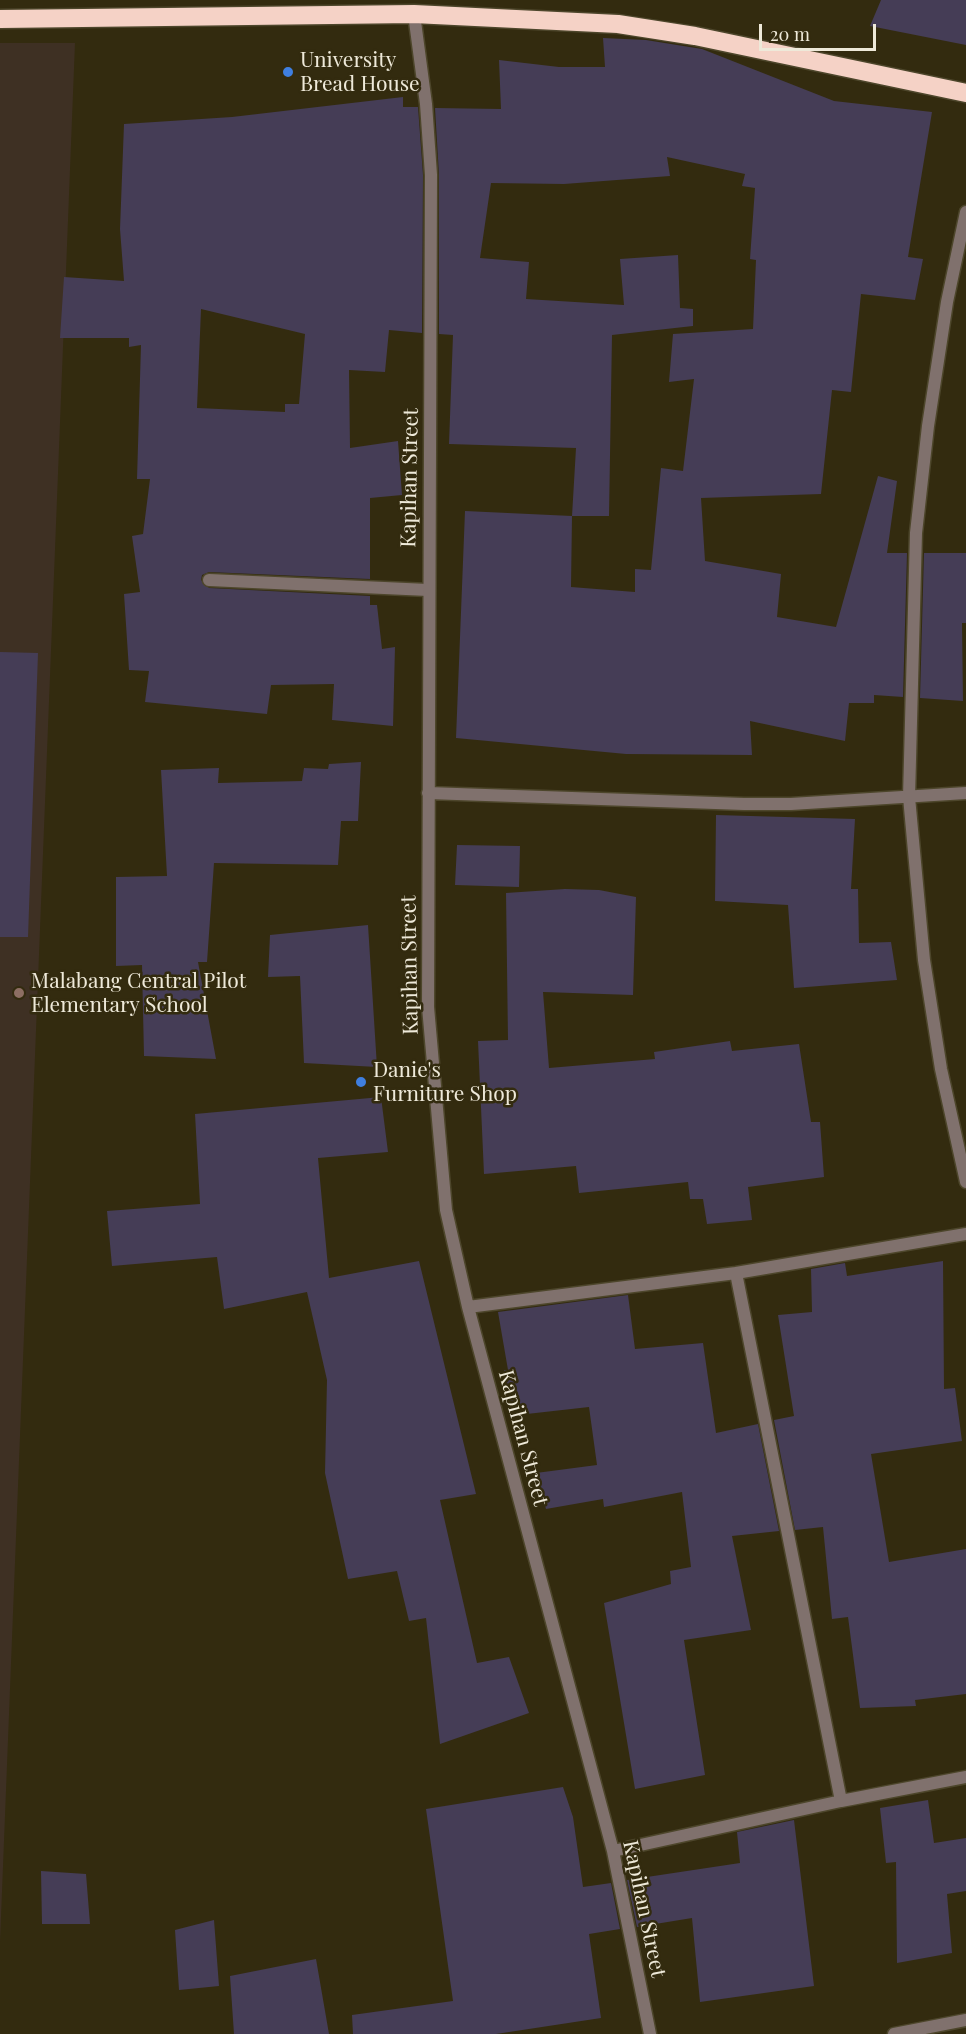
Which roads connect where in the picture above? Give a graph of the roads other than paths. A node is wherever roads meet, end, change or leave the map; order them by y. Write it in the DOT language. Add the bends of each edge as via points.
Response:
graph roads {
  1 [pos="414,14"];
  2 [pos="0,19"];
  3 [pos="966,93"];
  4 [pos="966,212"];
  5 [pos="209,580"];
  6 [pos="429,590"];
  7 [pos="428,793"];
  8 [pos="966,794"];
  9 [pos="909,797"];
  10 [pos="966,1182"];
  11 [pos="966,1234"];
  12 [pos="736,1273"];
  13 [pos="468,1307"];
  14 [pos="966,1777"];
  15 [pos="841,1801"];
  16 [pos="613,1851"];
  17 [pos="966,2020"];
  18 [pos="650,2034"];
  19 [pos="894,2034"];
  1 -- 2 [label="highway"];
  1 -- 3 [label="highway" via="618,24 695,36"];
  1 -- 6 [label="street, Kapihan Street" via="431,175"];
  4 -- 9 [label="street" via="931,404 916,533"];
  5 -- 6 [label="street"];
  6 -- 7 [label="street, Kapihan Street"];
  7 -- 9 [label="street" via="744,804"];
  7 -- 13 [label="street, Kapihan Street" via="428,1007 435,1104 446,1210"];
  8 -- 9 [label="street"];
  9 -- 10 [label="street" via="924,960 941,1069"];
  11 -- 12 [label="street"];
  12 -- 13 [label="street"];
  12 -- 15 [label="street"];
  13 -- 16 [label="street, Kapihan Street"];
  14 -- 15 [label="street"];
  15 -- 16 [label="street"];
  16 -- 18 [label="street, Kapihan Street"];
  17 -- 19 [label="street"];
}
